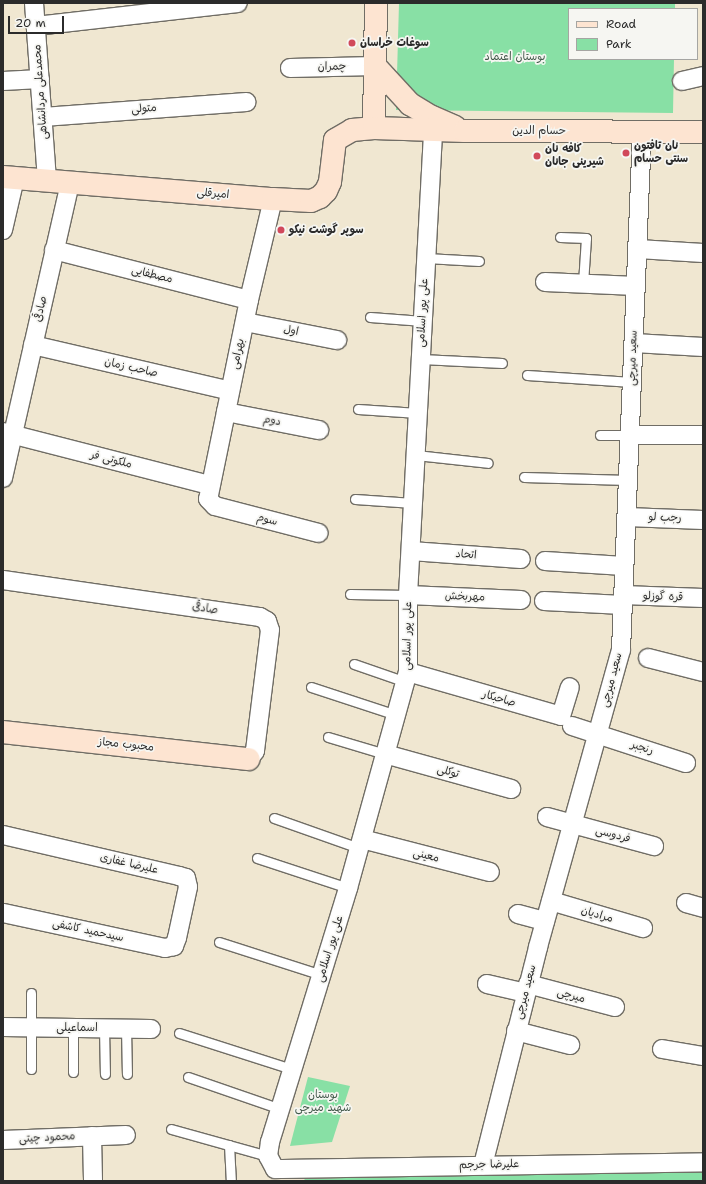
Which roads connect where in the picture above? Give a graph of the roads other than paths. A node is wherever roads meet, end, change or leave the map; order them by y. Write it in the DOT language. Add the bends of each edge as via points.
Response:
graph roads {
  1 [pos="34,3"];
  2 [pos="238,3"];
  3 [pos="376,3"];
  4 [pos="36,26"];
  5 [pos="375,66"];
  6 [pos="290,68"];
  7 [pos="703,76"];
  8 [pos="40,79"];
  9 [pos="3,81"];
  10 [pos="682,81"];
  11 [pos="246,102"];
  12 [pos="43,117"];
  13 [pos="374,128"];
  14 [pos="433,130"];
  15 [pos="465,131"];
  16 [pos="642,132"];
  17 [pos="703,132"];
  18 [pos="9,178"];
  19 [pos="47,180"];
  20 [pos="70,182"];
  21 [pos="273,199"];
  22 [pos="3,230"];
  23 [pos="560,237"];
  24 [pos="638,249"];
  25 [pos="54,250"];
  26 [pos="703,253"];
  27 [pos="426,258"];
  28 [pos="479,261"];
  29 [pos="546,282"];
  30 [pos="583,283"];
  31 [pos="636,286"];
  32 [pos="249,300"];
  33 [pos="370,317"];
  34 [pos="423,321"];
  35 [pos="245,322"];
  36 [pos="337,340"];
  37 [pos="634,343"];
  38 [pos="33,345"];
  39 [pos="703,347"];
  40 [pos="421,358"];
  41 [pos="502,363"];
  42 [pos="527,375"];
  43 [pos="632,382"];
  44 [pos="230,391"];
  45 [pos="358,409"];
  46 [pos="226,412"];
  47 [pos="418,413"];
  48 [pos="319,430"];
  49 [pos="8,434"];
  50 [pos="600,435"];
  51 [pos="630,435"];
  52 [pos="703,435"];
  53 [pos="416,455"];
  54 [pos="488,463"];
  55 [pos="3,477"];
  56 [pos="524,477"];
  57 [pos="628,480"];
  58 [pos="210,485"];
  59 [pos="355,499"];
  60 [pos="413,503"];
  61 [pos="215,506"];
  62 [pos="627,517"];
  63 [pos="703,520"];
  64 [pos="319,533"];
  65 [pos="411,551"];
  66 [pos="521,559"];
  67 [pos="545,561"];
  68 [pos="624,566"];
  69 [pos="3,580"];
  70 [pos="350,594"];
  71 [pos="408,595"];
  72 [pos="703,598"];
  73 [pos="521,600"];
  74 [pos="623,600"];
  75 [pos="544,601"];
  76 [pos="648,658"];
  77 [pos="354,664"];
  78 [pos="703,672"];
  79 [pos="407,677"];
  80 [pos="311,687"];
  81 [pos="570,687"];
  82 [pos="396,715"];
  83 [pos="572,726"];
  84 [pos="3,732"];
  85 [pos="598,733"];
  86 [pos="328,737"];
  87 [pos="385,754"];
  88 [pos="249,759"];
  89 [pos="686,763"];
  90 [pos="511,789"];
  91 [pos="548,817"];
  92 [pos="274,818"];
  93 [pos="572,824"];
  94 [pos="3,835"];
  95 [pos="361,844"];
  96 [pos="654,846"];
  97 [pos="257,858"];
  98 [pos="490,872"];
  99 [pos="348,888"];
  100 [pos="551,901"];
  101 [pos="3,913"];
  102 [pos="518,914"];
  103 [pos="545,921"];
  104 [pos="643,928"];
  105 [pos="219,942"];
  106 [pos="174,946"];
  107 [pos="322,975"];
  108 [pos="487,984"];
  109 [pos="527,989"];
  110 [pos="31,993"];
  111 [pos="615,1007"];
  112 [pos="3,1027"];
  113 [pos="31,1027"];
  114 [pos="73,1028"];
  115 [pos="104,1028"];
  116 [pos="126,1028"];
  117 [pos="151,1028"];
  118 [pos="516,1031"];
  119 [pos="179,1033"];
  120 [pos="570,1045"];
  121 [pos="662,1049"];
  122 [pos="703,1056"];
  123 [pos="31,1069"];
  124 [pos="292,1069"];
  125 [pos="73,1072"];
  126 [pos="105,1074"];
  127 [pos="127,1074"];
  128 [pos="188,1077"];
  129 [pos="281,1109"];
  130 [pos="171,1129"];
  131 [pos="126,1135"];
  132 [pos="92,1136"];
  133 [pos="3,1140"];
  134 [pos="229,1146"];
  135 [pos="703,1162"];
  136 [pos="483,1165"];
  137 [pos="273,1169"];
  138 [pos="93,1181"];
  139 [pos="231,1181"];
  1 -- 4 [label="street, محمدعلی مردانشاهی"];
  2 -- 4 [label="street"];
  3 -- 5 [label="main road"];
  4 -- 8 [label="street, محمدعلی مردانشاهی"];
  5 -- 6 [label="street, چمران"];
  5 -- 13 [label="main road"];
  5 -- 15 [label="main road" via="410,104"];
  7 -- 10 [label="street"];
  8 -- 9 [label="street"];
  8 -- 12 [label="street, محمدعلی مردانشاهی"];
  11 -- 12 [label="street, متولی"];
  12 -- 19 [label="street, محمدعلی مردانشاهی"];
  13 -- 14 [label="main road, حسام الدین"];
  13 -- 21 [label="main road, امیرقلی" via="352,130 335,140 330,182 320,197 311,201"];
  14 -- 15 [label="main road, حسام الدین"];
  14 -- 27 [label="street, علی پور اسلامی"];
  15 -- 16 [label="main road, حسام الدین"];
  16 -- 17 [label="main road, حسام الدین"];
  16 -- 24 [label="street, سعید میرچی"];
  18 -- 19 [label="main road, امیرقلی"];
  18 -- 22 [label="street"];
  19 -- 20 [label="main road, امیرقلی"];
  20 -- 21 [label="main road, امیرقلی"];
  20 -- 25 [label="street, صادقی"];
  21 -- 32 [label="street, بهرامی"];
  23 -- 30 [label="lane" via="586,238"];
  24 -- 26 [label="street"];
  24 -- 31 [label="street, سعید میرچی"];
  25 -- 32 [label="street, مصطفایی"];
  25 -- 38 [label="street, صادقی"];
  27 -- 28 [label="lane"];
  27 -- 34 [label="street, علی پور اسلامی"];
  29 -- 30 [label="street"];
  30 -- 31 [label="street"];
  31 -- 37 [label="street, سعید میرچی"];
  32 -- 35 [label="street, بهرامی"];
  33 -- 34 [label="lane"];
  34 -- 40 [label="street, علی پور اسلامی"];
  35 -- 36 [label="street, اول"];
  35 -- 44 [label="street, بهرامی"];
  37 -- 39 [label="street"];
  37 -- 43 [label="street, سعید میرچی"];
  38 -- 44 [label="street, صاحب زمان"];
  38 -- 49 [label="street, صادقی"];
  40 -- 41 [label="lane"];
  40 -- 47 [label="street, علی پور اسلامی"];
  42 -- 43 [label="lane"];
  43 -- 51 [label="street, سعید میرچی"];
  44 -- 46 [label="street, بهرامی"];
  45 -- 47 [label="lane"];
  46 -- 48 [label="street, دوم"];
  46 -- 58 [label="street, بهرامی"];
  47 -- 53 [label="street, علی پور اسلامی"];
  49 -- 55 [label="street, صادقی"];
  49 -- 58 [label="street, ملکوتی فر"];
  50 -- 51 [label="lane"];
  51 -- 52 [label="street"];
  51 -- 57 [label="street, سعید میرچی"];
  53 -- 54 [label="lane"];
  53 -- 60 [label="street, علی پور اسلامی"];
  56 -- 57 [label="lane"];
  57 -- 62 [label="street, سعید میرچی"];
  58 -- 61 [label="street, بهرامی" via="208,499"];
  59 -- 60 [label="lane"];
  60 -- 65 [label="street, علی پور اسلامی"];
  61 -- 64 [label="street, سوم"];
  62 -- 63 [label="street, رجب لو"];
  62 -- 68 [label="street, سعید میرچی"];
  65 -- 66 [label="street, اتحاد"];
  65 -- 71 [label="street, علی پور اسلامی"];
  67 -- 68 [label="street"];
  68 -- 74 [label="street, سعید میرچی"];
  69 -- 88 [label="street, صادقی" via="260,617 267,621 270,630 255,751"];
  70 -- 71 [label="lane"];
  71 -- 73 [label="street, مهربخش"];
  71 -- 79 [label="street, علی پور اسلامی"];
  72 -- 74 [label="street, قره گوزلو"];
  74 -- 75 [label="street"];
  74 -- 85 [label="street, سعید میرچی" via="621,650"];
  76 -- 78 [label="street"];
  77 -- 79 [label="lane"];
  79 -- 81 [label="street, صاحبکار" via="561,716"];
  79 -- 82 [label="street, علی پور اسلامی"];
  80 -- 82 [label="lane"];
  82 -- 87 [label="street, علی پور اسلامی"];
  83 -- 85 [label="street, رنجبر"];
  84 -- 88 [label="main road, محبوب مجاز"];
  85 -- 89 [label="street, رنجبر"];
  85 -- 93 [label="street, سعید میرچی"];
  86 -- 87 [label="lane"];
  87 -- 90 [label="street, توکلی"];
  87 -- 95 [label="street, علی پور اسلامی"];
  91 -- 93 [label="street"];
  92 -- 95 [label="lane"];
  93 -- 96 [label="street, فردوسی"];
  93 -- 100 [label="street, سعید میرچی"];
  94 -- 106 [label="street, علیرضا غفاری" via="186,878 188,887"];
  95 -- 98 [label="street, معینی"];
  95 -- 99 [label="street, علی پور اسلامی"];
  97 -- 99 [label="lane"];
  99 -- 107 [label="street, علی پور اسلامی"];
  100 -- 103 [label="street, سعید میرچی"];
  100 -- 104 [label="street, مرادیان"];
  101 -- 106 [label="street, سیدحمید کاشفی" via="166,948"];
  102 -- 103 [label="street"];
  103 -- 109 [label="street, سعید میرچی"];
  105 -- 107 [label="lane"];
  107 -- 124 [label="street, علی پور اسلامی"];
  108 -- 109 [label="street"];
  109 -- 111 [label="street, میرچی"];
  109 -- 118 [label="street, سعید میرچی"];
  110 -- 113 [label="lane"];
  112 -- 113 [label="street, اسماعیلی"];
  113 -- 114 [label="street, اسماعیلی"];
  113 -- 123 [label="lane"];
  114 -- 115 [label="street, اسماعیلی"];
  114 -- 125 [label="lane"];
  115 -- 116 [label="street, اسماعیلی"];
  115 -- 126 [label="lane"];
  116 -- 117 [label="street, اسماعیلی"];
  116 -- 127 [label="lane"];
  118 -- 120 [label="street"];
  118 -- 136 [label="street, سعید میرچی"];
  119 -- 124 [label="lane"];
  121 -- 122 [label="street"];
  124 -- 129 [label="street, علی پور اسلامی"];
  128 -- 129 [label="lane"];
  129 -- 137 [label="street, علی پور اسلامی" via="270,1142"];
  130 -- 134 [label="lane"];
  131 -- 132 [label="street"];
  132 -- 133 [label="street, محمود چیتی"];
  132 -- 138 [label="street"];
  134 -- 137 [label="lane"];
  134 -- 139 [label="lane"];
  135 -- 136 [label="street, علیرضا جرجم"];
  136 -- 137 [label="street, علیرضا جرجم"];
}
